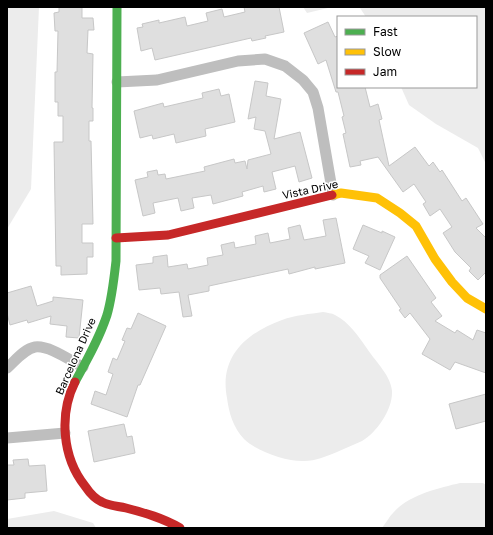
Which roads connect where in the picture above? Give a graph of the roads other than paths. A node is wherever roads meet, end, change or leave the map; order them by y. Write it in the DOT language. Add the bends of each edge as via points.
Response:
graph roads {
  1 [pos="117,7"];
  2 [pos="117,82"];
  3 [pos="333,195"];
  4 [pos="116,238"];
  5 [pos="486,309"];
  6 [pos="83,367"];
  7 [pos="7,368"];
  8 [pos="65,433"];
  9 [pos="7,438"];
  10 [pos="180,528"];
  1 -- 2 [label="street, Barcelona Drive"];
  2 -- 3 [label="street" via="157,80 238,61 265,59 285,66 313,92"];
  2 -- 4 [label="street, Barcelona Drive"];
  3 -- 4 [label="street, Vista Drive" via="168,235"];
  3 -- 5 [label="street, Vista Drive" via="341,193 377,198 400,213 416,226 452,282 467,298"];
  4 -- 6 [label="street, Barcelona Drive" via="116,261 105,322"];
  6 -- 7 [label="street" via="48,348 35,347"];
  6 -- 8 [label="street, Barcelona Drive" via="68,399"];
  8 -- 9 [label="street"];
  8 -- 10 [label="street, Barcelona Drive" via="72,464 80,480 91,493 102,502 155,515"];
}
